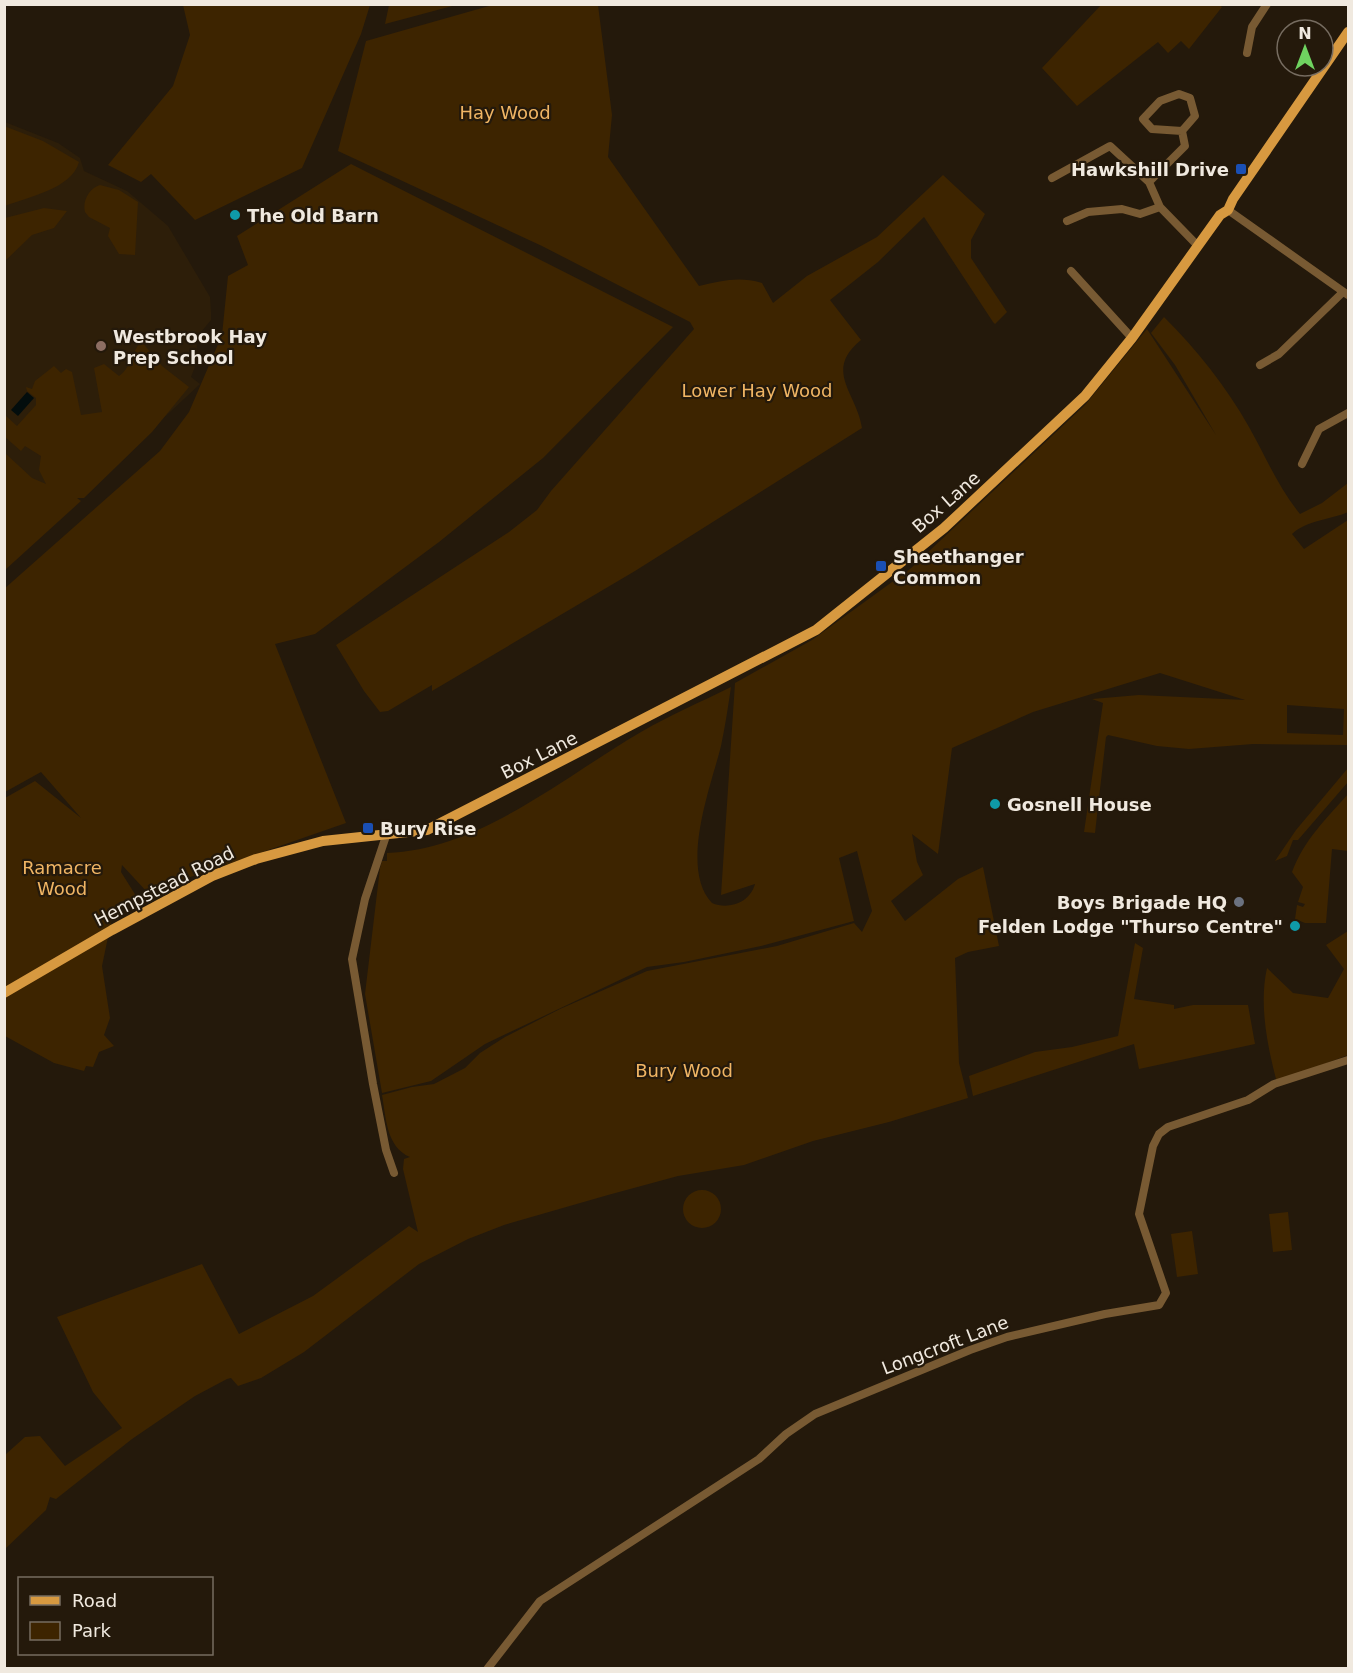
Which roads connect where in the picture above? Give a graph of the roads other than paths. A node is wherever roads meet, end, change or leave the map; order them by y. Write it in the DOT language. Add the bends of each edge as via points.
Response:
graph roads {
  1 [pos="1267,4"];
  2 [pos="1348,32"];
  3 [pos="1247,53"];
  4 [pos="1182,131"];
  5 [pos="1052,178"];
  6 [pos="1149,182"];
  7 [pos="1160,207"];
  8 [pos="1228,210"];
  9 [pos="1067,221"];
  10 [pos="1198,246"];
  11 [pos="1071,271"];
  12 [pos="1345,294"];
  13 [pos="1132,338"];
  14 [pos="1260,365"];
  15 [pos="1348,413"];
  16 [pos="1302,464"];
  17 [pos="386,836"];
  18 [pos="4,993"];
  19 [pos="1348,1060"];
  20 [pos="394,1173"];
  21 [pos="488,1668"];
  1 -- 3 [label="street" via="1252,27"];
  2 -- 8 [label="main road, Box Lane"];
  4 -- 4 [label="street" via="1195,116 1190,98 1179,94 1160,101 1143,119 1152,129"];
  4 -- 6 [label="street" via="1185,146"];
  5 -- 6 [label="street" via="1110,146"];
  6 -- 7 [label="street"];
  7 -- 9 [label="street" via="1140,214 1122,209 1088,212"];
  7 -- 10 [label="street"];
  8 -- 10 [label="main road, Box Lane"];
  8 -- 12 [label="street"];
  10 -- 13 [label="main road, Box Lane"];
  11 -- 13 [label="street"];
  12 -- 14 [label="street" via="1279,354"];
  13 -- 17 [label="main road, Box Lane" via="1097,383 1041,439 944,528 816,630 427,830"];
  15 -- 16 [label="street" via="1319,429"];
  17 -- 18 [label="main road, Hempstead Road" via="323,841 212,876"];
  17 -- 20 [label="street" via="364,899 352,960 386,1150"];
  19 -- 21 [label="street, Longcroft Lane" via="1274,1084 1248,1100 1168,1127 1160,1134 1153,1146 1139,1214 1166,1293 1159,1305 1007,1337 815,1414 731,1478 540,1601"];
}
